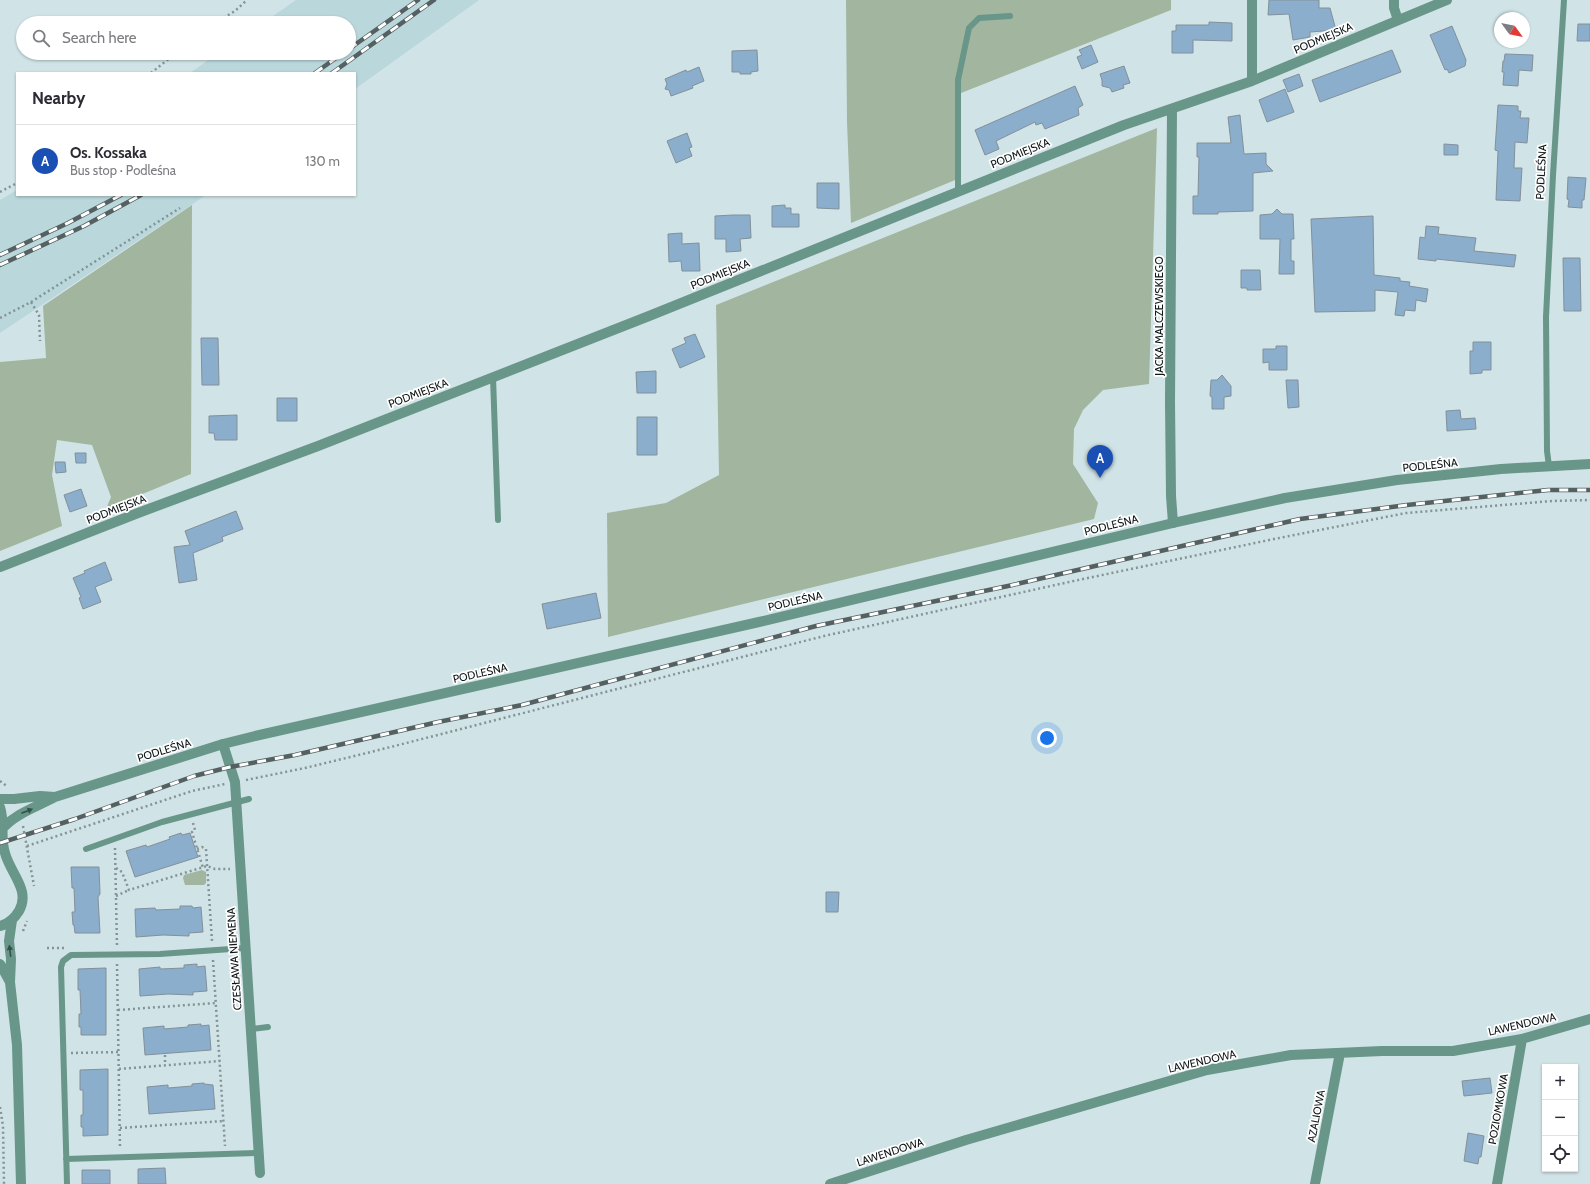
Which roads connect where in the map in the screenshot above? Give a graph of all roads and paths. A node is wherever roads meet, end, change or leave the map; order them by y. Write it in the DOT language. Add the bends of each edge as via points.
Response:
graph roads {
  1 [pos="246,0"];
  2 [pos="1252,0"];
  3 [pos="1394,0"];
  4 [pos="1446,0"];
  5 [pos="1564,0"];
  6 [pos="226,16"];
  7 [pos="1010,16"];
  8 [pos="1398,20"];
  9 [pos="167,60"];
  10 [pos="152,72"];
  11 [pos="1252,81"];
  12 [pos="1172,109"];
  13 [pos="16,184"];
  14 [pos="958,191"];
  15 [pos="0,192"];
  16 [pos="180,208"];
  17 [pos="31,302"];
  18 [pos="0,318"];
  19 [pos="40,342"];
  20 [pos="493,377"];
  21 [pos="1590,464"];
  22 [pos="1549,466"];
  23 [pos="1590,500"];
  24 [pos="498,520"];
  25 [pos="1173,523"];
  26 [pos="0,567"];
  27 [pos="223,744"];
  28 [pos="235,782"];
  29 [pos="55,797"];
  30 [pos="0,799"];
  31 [pos="249,799"];
  32 [pos="236,803"];
  33 [pos="0,807"];
  34 [pos="199,821"];
  35 [pos="193,822"];
  36 [pos="186,824"];
  37 [pos="2,828"];
  38 [pos="112,840"];
  39 [pos="27,846"];
  40 [pos="121,846"];
  41 [pos="86,849"];
  42 [pos="116,849"];
  43 [pos="197,849"];
  44 [pos="231,862"];
  45 [pos="207,866"];
  46 [pos="116,868"];
  47 [pos="203,868"];
  48 [pos="130,890"];
  49 [pos="116,896"];
  50 [pos="12,920"];
  51 [pos="0,926"];
  52 [pos="117,947"];
  53 [pos="245,948"];
  54 [pos="213,950"];
  55 [pos="117,961"];
  56 [pos="0,964"];
  57 [pos="10,982"];
  58 [pos="216,1003"];
  59 [pos="118,1010"];
  60 [pos="1590,1019"];
  61 [pos="268,1027"];
  62 [pos="250,1028"];
  63 [pos="1522,1039"];
  64 [pos="118,1052"];
  65 [pos="64,1053"];
  66 [pos="1340,1053"];
  67 [pos="165,1055"];
  68 [pos="220,1061"];
  69 [pos="165,1065"];
  70 [pos="119,1069"];
  71 [pos="0,1108"];
  72 [pos="224,1121"];
  73 [pos="120,1128"];
  74 [pos="259,1153"];
  75 [pos="226,1154"];
  76 [pos="120,1157"];
  77 [pos="66,1159"];
  78 [pos="260,1173"];
  79 [pos="4,1184"];
  80 [pos="20,1184"];
  81 [pos="67,1184"];
  82 [pos="830,1184"];
  83 [pos="1315,1184"];
  84 [pos="1497,1184"];
  1 -- 6 [label="path"];
  2 -- 11 [label="street"];
  3 -- 8 [label="street"];
  4 -- 8 [label="street, PODMIEJSKA"];
  5 -- 22 [label="lane, PODLEŚNA" via="1546,317"];
  7 -- 14 [label="lane" via="979,18 969,28 958,80"];
  8 -- 11 [label="street, PODMIEJSKA"];
  9 -- 10 [label="path"];
  11 -- 12 [label="street, PODMIEJSKA"];
  12 -- 14 [label="street, PODMIEJSKA" via="1124,125"];
  12 -- 25 [label="street, JACKA MALCZEWSKIEGO" via="1170,402"];
  13 -- 15 [label="path"];
  14 -- 20 [label="street, PODMIEJSKA"];
  16 -- 17 [label="path"];
  17 -- 18 [label="path"];
  17 -- 19 [label="path" via="39,315"];
  20 -- 24 [label="lane"];
  20 -- 26 [label="street, PODMIEJSKA"];
  21 -- 22 [label="street, PODLEŚNA"];
  22 -- 25 [label="street, PODLEŚNA" via="1398,480 1285,498"];
  23 -- 28 [label="path" via="1406,513 1213,552 824,636 375,751"];
  25 -- 27 [label="street, PODLEŚNA" via="752,624"];
  27 -- 28 [label="street, CZESŁAWA NIEMENA"];
  27 -- 29 [label="street, PODLEŚNA"];
  28 -- 32 [label="street, CZESŁAWA NIEMENA"];
  28 -- 39 [label="path" via="192,791"];
  29 -- 30 [label="street, PODLEŚNA"];
  37 -- 29 [label="street, PODLEŚNA, one-way" via="18,814"];
  31 -- 32 [label="lane"];
  32 -- 38 [label="lane" via="162,822"];
  32 -- 53 [label="street, CZESŁAWA NIEMENA"];
  33 -- 37 [label="street"];
  34 -- 35 [label="path"];
  35 -- 36 [label="path"];
  35 -- 43 [label="path" via="195,830 192,832"];
  37 -- 50 [label="street" via="5,854 23,894 21,908"];
  38 -- 41 [label="lane"];
  38 -- 42 [label="path"];
  40 -- 42 [label="path"];
  42 -- 46 [label="path"];
  43 -- 45 [label="path" via="206,849"];
  43 -- 47 [label="path"];
  44 -- 45 [label="path" via="231,869 214,869"];
  45 -- 47 [label="path"];
  45 -- 54 [label="path"];
  46 -- 48 [label="path" via="122,872"];
  46 -- 49 [label="path"];
  47 -- 48 [label="path"];
  48 -- 49 [label="path"];
  49 -- 52 [label="path"];
  50 -- 51 [label="street"];
  57 -- 50 [label="street, one-way" via="9,941"];
  53 -- 54 [label="lane"];
  53 -- 62 [label="street, CZESŁAWA NIEMENA"];
  54 -- 58 [label="path"];
  54 -- 65 [label="lane" via="66,957 61,967"];
  55 -- 59 [label="path"];
  56 -- 57 [label="street"];
  57 -- 80 [label="street" via="17,1045"];
  58 -- 59 [label="path"];
  58 -- 68 [label="path"];
  59 -- 64 [label="path"];
  60 -- 63 [label="street, LAWENDOWA"];
  61 -- 62 [label="lane"];
  62 -- 74 [label="street, CZESŁAWA NIEMENA"];
  63 -- 66 [label="street, LAWENDOWA" via="1453,1051 1382,1050"];
  63 -- 84 [label="street, POZIOMKOWA"];
  64 -- 65 [label="path"];
  64 -- 70 [label="path"];
  65 -- 77 [label="lane"];
  66 -- 82 [label="street, LAWENDOWA" via="1291,1055 1207,1070 966,1140"];
  66 -- 83 [label="street, AZALIOWA"];
  67 -- 69 [label="path"];
  68 -- 69 [label="path"];
  68 -- 72 [label="path"];
  69 -- 70 [label="path"];
  70 -- 73 [label="path"];
  71 -- 79 [label="path" via="3,1126"];
  72 -- 73 [label="path"];
  72 -- 75 [label="path"];
  73 -- 76 [label="path"];
  74 -- 75 [label="lane"];
  74 -- 78 [label="street, CZESŁAWA NIEMENA"];
  75 -- 76 [label="lane"];
  76 -- 77 [label="lane"];
  77 -- 81 [label="lane"];
}
